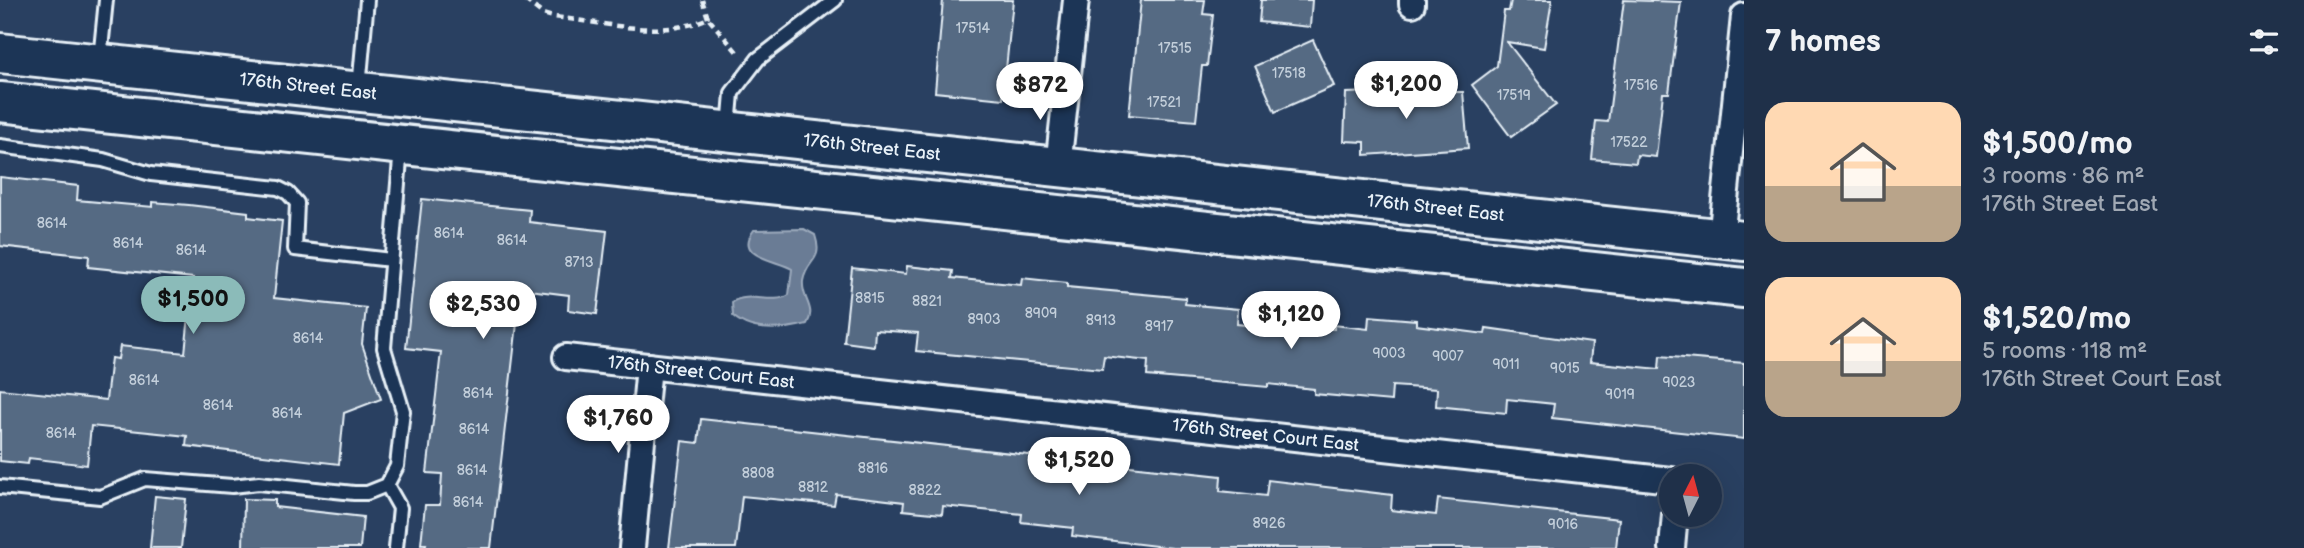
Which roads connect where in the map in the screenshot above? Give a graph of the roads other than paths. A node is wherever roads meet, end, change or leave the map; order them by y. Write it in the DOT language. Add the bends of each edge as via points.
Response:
graph roads {
  1 [pos="106,0"];
  2 [pos="367,0"];
  3 [pos="835,0"];
  4 [pos="1076,0"];
  5 [pos="1744,16"];
  6 [pos="0,53"];
  7 [pos="100,64"];
  8 [pos="359,92"];
  9 [pos="0,102"];
  10 [pos="728,132"];
  11 [pos="401,144"];
  12 [pos="0,146"];
  13 [pos="1051,166"];
  14 [pos="688,174"];
  15 [pos="1273,237"];
  16 [pos="1732,240"];
  17 [pos="391,260"];
  18 [pos="1744,288"];
  19 [pos="566,357"];
  20 [pos="649,366"];
  21 [pos="1659,479"];
  22 [pos="387,485"];
  23 [pos="0,487"];
  24 [pos="1674,527"];
  25 [pos="396,548"];
  26 [pos="632,548"];
  27 [pos="1672,548"];
  1 -- 7 [label="lane"];
  2 -- 8 [label="lane"];
  3 -- 10 [label="lane" via="758,59 732,93"];
  4 -- 13 [label="street"];
  5 -- 16 [label="street"];
  6 -- 7 [label="main road, 176th Street East"];
  7 -- 8 [label="main road, 176th Street East"];
  8 -- 10 [label="main road, 176th Street East"];
  9 -- 11 [label="main road"];
  10 -- 13 [label="main road, 176th Street East"];
  11 -- 14 [label="main road"];
  11 -- 17 [label="lane"];
  12 -- 17 [label="lane" via="103,160 151,174 278,188 297,203 295,249"];
  13 -- 14 [label="main road" via="945,174 710,152 696,158"];
  13 -- 16 [label="main road, 176th Street East"];
  14 -- 15 [label="main road"];
  15 -- 16 [label="main road" via="1414,230 1702,258"];
  15 -- 18 [label="main road"];
  17 -- 22 [label="lane" via="384,348 403,411 397,466"];
  19 -- 20 [label="street, 176th Street Court East"];
  20 -- 21 [label="street, 176th Street Court East"];
  20 -- 26 [label="street"];
  22 -- 23 [label="lane" via="354,494 259,483 232,486 145,479 100,497"];
  22 -- 25 [label="lane" via="400,509"];
  24 -- 27 [label="street"];
}
